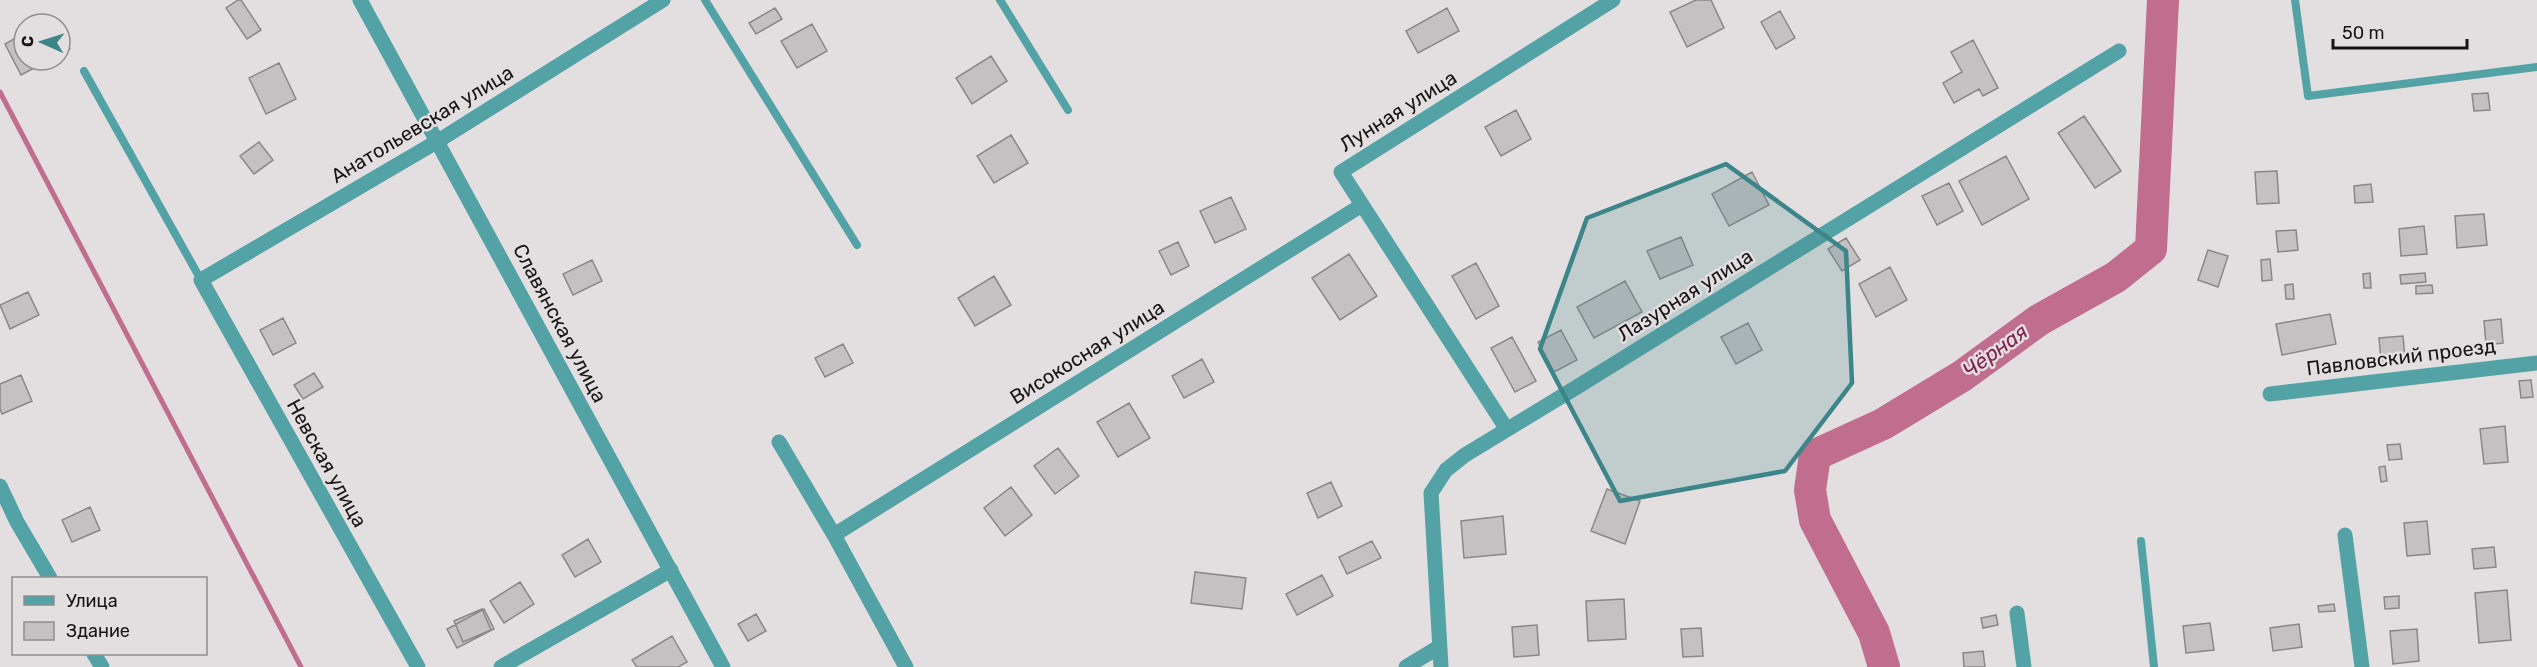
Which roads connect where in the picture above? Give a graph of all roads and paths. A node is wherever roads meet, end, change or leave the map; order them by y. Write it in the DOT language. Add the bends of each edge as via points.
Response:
graph roads {
  1 [pos="360,0"];
  2 [pos="663,0"];
  3 [pos="705,0"];
  4 [pos="1000,0"];
  5 [pos="1613,0"];
  6 [pos="2295,0"];
  7 [pos="2119,51"];
  8 [pos="2537,67"];
  9 [pos="84,71"];
  10 [pos="1068,110"];
  11 [pos="438,141"];
  12 [pos="1362,205"];
  13 [pos="857,245"];
  14 [pos="201,280"];
  15 [pos="2537,363"];
  16 [pos="2270,394"];
  17 [pos="1506,428"];
  18 [pos="779,442"];
  19 [pos="0,486"];
  20 [pos="834,535"];
  21 [pos="2345,535"];
  22 [pos="2141,541"];
  23 [pos="671,570"];
  24 [pos="50,577"];
  25 [pos="2017,613"];
  26 [pos="1439,647"];
  27 [pos="418,667"];
  28 [pos="501,667"];
  29 [pos="723,667"];
  30 [pos="906,667"];
  31 [pos="1406,667"];
  32 [pos="1441,667"];
  33 [pos="2024,667"];
  34 [pos="2154,667"];
  35 [pos="2362,667"];
  1 -- 11 [label="street, Славянская улица"];
  2 -- 11 [label="street, Анатольевская улица"];
  3 -- 13 [label="lane"];
  4 -- 10 [label="lane"];
  5 -- 12 [label="street, Лунная улица" via="1341,172"];
  6 -- 8 [label="lane" via="2308,96"];
  7 -- 17 [label="street, Лазурная улица"];
  9 -- 14 [label="lane"];
  11 -- 14 [label="street, Анатольевская улица"];
  11 -- 23 [label="street, Славянская улица"];
  12 -- 17 [label="street, Лунная улица"];
  12 -- 20 [label="street, Високосная улица"];
  14 -- 27 [label="street, Невская улица"];
  15 -- 16 [label="street, Павловский проезд"];
  17 -- 26 [label="street, Лазурная улица" via="1446,470 1431,493"];
  18 -- 20 [label="street"];
  19 -- 24 [label="street"];
  20 -- 30 [label="street"];
  21 -- 35 [label="street"];
  22 -- 34 [label="lane"];
  23 -- 28 [label="street"];
  23 -- 29 [label="street, Славянская улица"];
  25 -- 33 [label="street"];
  26 -- 31 [label="street"];
  26 -- 32 [label="street, Лазурная улица"];
}
